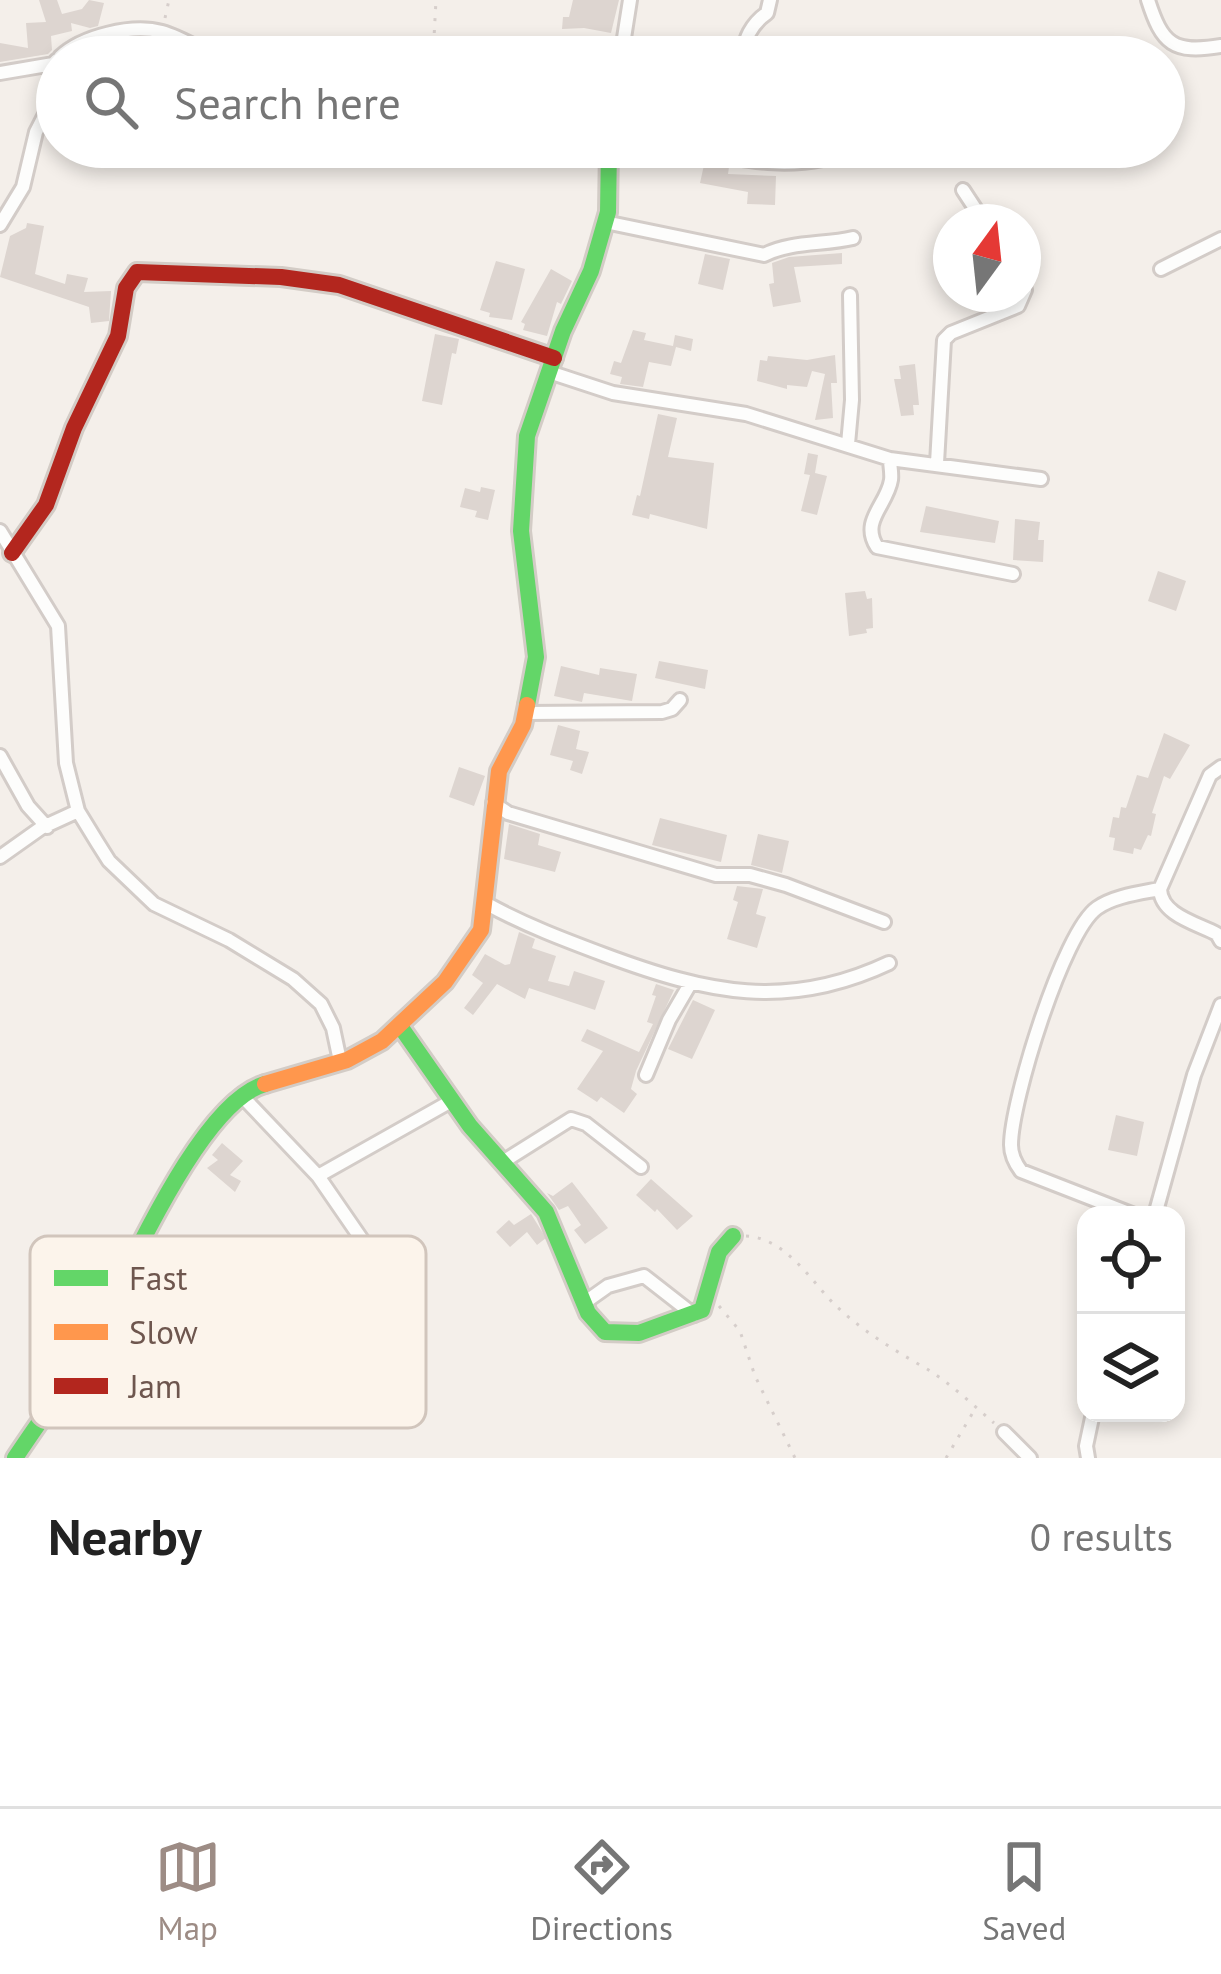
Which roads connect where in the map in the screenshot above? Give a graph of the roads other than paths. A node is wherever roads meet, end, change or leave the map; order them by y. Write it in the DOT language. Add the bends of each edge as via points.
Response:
graph roads {
  1 [pos="630,0"];
  2 [pos="770,0"];
  3 [pos="1148,0"];
  4 [pos="104,36"];
  5 [pos="171,36"];
  6 [pos="625,36"];
  7 [pos="747,36"];
  8 [pos="1164,36"];
  9 [pos="1221,46"];
  10 [pos="1185,47"];
  11 [pos="36,65"];
  12 [pos="0,73"];
  13 [pos="36,132"];
  14 [pos="608,168"];
  15 [pos="963,190"];
  16 [pos="972,204"];
  17 [pos="605,222"];
  18 [pos="0,225"];
  19 [pos="854,238"];
  20 [pos="1221,239"];
  21 [pos="1161,269"];
  22 [pos="850,295"];
  23 [pos="1003,312"];
  24 [pos="551,365"];
  25 [pos="848,445"];
  26 [pos="890,459"];
  27 [pos="937,463"];
  28 [pos="1041,479"];
  29 [pos="0,531"];
  30 [pos="12,554"];
  31 [pos="1013,574"];
  32 [pos="680,700"];
  33 [pos="526,713"];
  34 [pos="0,756"];
  35 [pos="1221,767"];
  36 [pos="493,803"];
  37 [pos="78,811"];
  38 [pos="47,827"];
  39 [pos="0,857"];
  40 [pos="1160,889"];
  41 [pos="488,904"];
  42 [pos="884,922"];
  43 [pos="1221,941"];
  44 [pos="889,963"];
  45 [pos="690,984"];
  46 [pos="1221,1005"];
  47 [pos="400,1026"];
  48 [pos="340,1061"];
  49 [pos="646,1075"];
  50 [pos="241,1095"];
  51 [pos="452,1100"];
  52 [pos="501,1163"];
  53 [pos="641,1167"];
  54 [pos="318,1176"];
  55 [pos="1111,1206"];
  56 [pos="1158,1206"];
  57 [pos="149,1236"];
  58 [pos="359,1236"];
  59 [pos="733,1236"];
  60 [pos="584,1303"];
  61 [pos="694,1315"];
  62 [pos="1091,1422"];
  63 [pos="35,1428"];
  64 [pos="1004,1432"];
  65 [pos="15,1458"];
  66 [pos="1030,1458"];
  67 [pos="1088,1458"];
  1 -- 6 [label="street"];
  2 -- 7 [label="street"];
  3 -- 8 [label="street"];
  4 -- 5 [label="street"];
  9 -- 10 [label="street"];
  11 -- 12 [label="street"];
  13 -- 18 [label="street" via="23,188"];
  14 -- 17 [label="street"];
  15 -- 16 [label="street"];
  17 -- 19 [label="street" via="764,255"];
  17 -- 24 [label="street"];
  20 -- 21 [label="street"];
  22 -- 25 [label="street"];
  23 -- 27 [label="street" via="944,340"];
  24 -- 25 [label="street" via="613,393 746,414"];
  24 -- 30 [label="street" via="339,285 137,272 126,286 106,368 35,526"];
  24 -- 33 [label="street" via="527,436 522,490 536,657"];
  25 -- 26 [label="street"];
  26 -- 27 [label="street"];
  26 -- 31 [label="street" via="891,483 870,528 877,548"];
  27 -- 28 [label="street"];
  29 -- 30 [label="street"];
  30 -- 37 [label="street" via="58,626 61,727"];
  32 -- 33 [label="street" via="662,712"];
  33 -- 36 [label="street"];
  34 -- 38 [label="street"];
  35 -- 40 [label="street" via="1210,775"];
  36 -- 41 [label="street"];
  36 -- 42 [label="street" via="688,867 786,884"];
  37 -- 38 [label="street"];
  37 -- 48 [label="street" via="109,860 154,904 261,959 321,1004"];
  38 -- 39 [label="street"];
  40 -- 43 [label="street" via="1167,908"];
  40 -- 55 [label="street" via="1097,908 1079,926 1025,1075 1011,1145 1021,1171"];
  41 -- 45 [label="street"];
  41 -- 47 [label="street" via="470,950"];
  44 -- 45 [label="street" via="813,990 747,993"];
  45 -- 49 [label="street"];
  46 -- 56 [label="street"];
  47 -- 48 [label="street"];
  47 -- 51 [label="street"];
  48 -- 50 [label="street"];
  50 -- 54 [label="street"];
  50 -- 57 [label="street" via="200,1142"];
  51 -- 52 [label="street"];
  51 -- 54 [label="street"];
  52 -- 53 [label="street" via="571,1119"];
  52 -- 60 [label="street" via="555,1227"];
  54 -- 58 [label="street"];
  59 -- 61 [label="street" via="719,1246 708,1299"];
  60 -- 61 [label="street" via="597,1327 614,1335"];
  60 -- 61 [label="street" via="644,1276"];
  62 -- 67 [label="street"];
  63 -- 65 [label="street"];
  64 -- 66 [label="street"];
}
